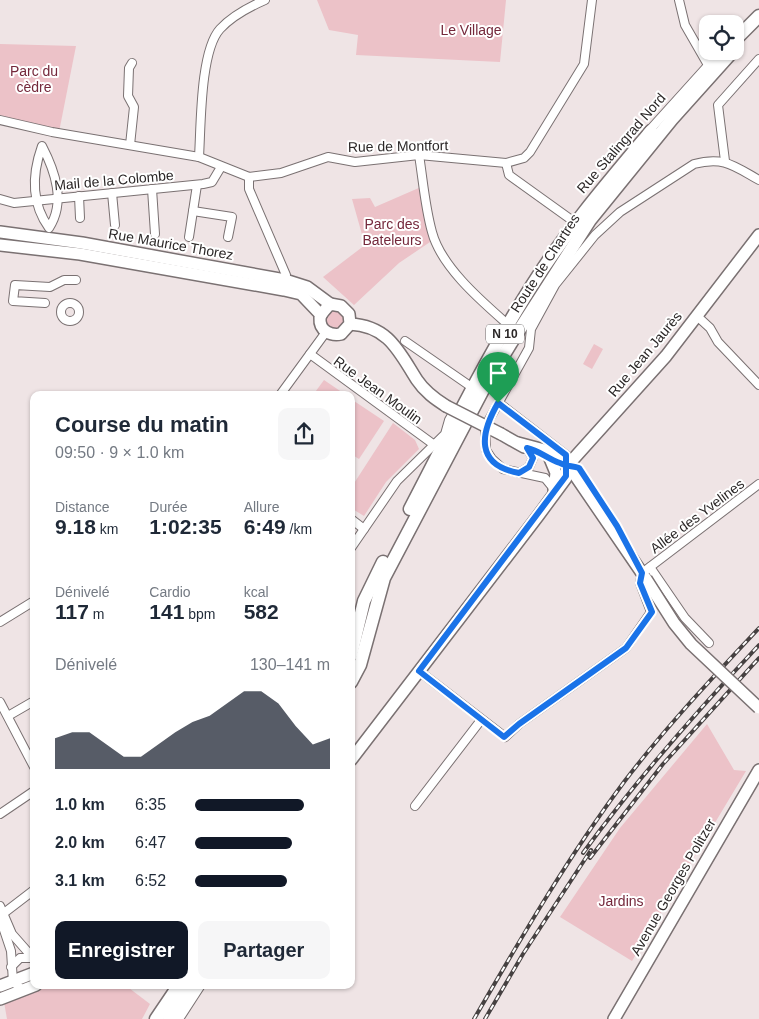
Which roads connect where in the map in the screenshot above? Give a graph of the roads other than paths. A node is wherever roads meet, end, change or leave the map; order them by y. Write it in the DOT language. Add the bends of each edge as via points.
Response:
graph roads {
  1 [pos="245,0"];
  2 [pos="265,0"];
  3 [pos="592,0"];
  4 [pos="679,0"];
  5 [pos="245,10"];
  6 [pos="759,15"];
  7 [pos="759,26"];
  8 [pos="744,29"];
  9 [pos="744,40"];
  10 [pos="759,59"];
  11 [pos="713,60"];
  12 [pos="714,60"];
  13 [pos="725,60"];
  14 [pos="132,63"];
  15 [pos="708,65"];
  16 [pos="0,120"];
  17 [pos="42,130"];
  18 [pos="130,145"];
  19 [pos="42,146"];
  20 [pos="419,155"];
  21 [pos="199,157"];
  22 [pos="724,161"];
  23 [pos="506,164"];
  24 [pos="221,167"];
  25 [pos="249,177"];
  26 [pos="759,180"];
  27 [pos="197,185"];
  28 [pos="152,189"];
  29 [pos="112,193"];
  30 [pos="79,196"];
  31 [pos="58,198"];
  32 [pos="0,199"];
  33 [pos="36,201"];
  34 [pos="193,211"];
  35 [pos="80,218"];
  36 [pos="573,221"];
  37 [pos="115,225"];
  38 [pos="0,232"];
  39 [pos="49,233"];
  40 [pos="155,234"];
  41 [pos="759,235"];
  42 [pos="189,237"];
  43 [pos="228,237"];
  44 [pos="0,245"];
  45 [pos="76,280"];
  46 [pos="285,285"];
  47 [pos="44,303"];
  48 [pos="330,304"];
  49 [pos="322,315"];
  50 [pos="697,316"];
  51 [pos="504,322"];
  52 [pos="350,324"];
  53 [pos="326,332"];
  54 [pos="405,341"];
  55 [pos="310,354"];
  56 [pos="759,385"];
  57 [pos="470,386"];
  58 [pos="283,391"];
  59 [pos="498,403"];
  60 [pos="433,444"];
  61 [pos="522,446"];
  62 [pos="549,456"];
  63 [pos="568,465"];
  64 [pos="519,473"];
  65 [pos="759,484"];
  66 [pos="554,490"];
  67 [pos="355,522"];
  68 [pos="364,529"];
  69 [pos="355,542"];
  70 [pos="646,573"];
  71 [pos="30,603"];
  72 [pos="0,622"];
  73 [pos="355,639"];
  74 [pos="709,643"];
  75 [pos="419,671"];
  76 [pos="355,674"];
  77 [pos="0,702"];
  78 [pos="30,703"];
  79 [pos="759,708"];
  80 [pos="8,716"];
  81 [pos="481,720"];
  82 [pos="355,755"];
  83 [pos="30,759"];
  84 [pos="759,770"];
  85 [pos="30,794"];
  86 [pos="415,806"];
  87 [pos="0,814"];
  88 [pos="30,893"];
  89 [pos="1,913"];
  90 [pos="30,955"];
  91 [pos="30,958"];
  92 [pos="11,969"];
  93 [pos="30,975"];
  94 [pos="13,982"];
  95 [pos="0,986"];
  96 [pos="30,987"];
  97 [pos="176,989"];
  98 [pos="188,989"];
  99 [pos="198,989"];
  100 [pos="23,990"];
  101 [pos="0,999"];
  102 [pos="156,1019"];
  103 [pos="169,1019"];
  104 [pos="179,1019"];
  105 [pos="614,1019"];
  1 -- 5 [label="street"];
  2 -- 5 [label="street"];
  3 -- 23 [label="street" via="584,64 530,152 524,158"];
  4 -- 15 [label="street" via="685,25"];
  5 -- 21 [label="street" via="220,29 206,66"];
  6 -- 8 [label="main road"];
  7 -- 9 [label="main road, Route de Chartres / N 10"];
  10 -- 22 [label="street" via="718,105"];
  11 -- 15 [label="street, Rue Stalingrad Nord"];
  12 -- 73 [label="main road, Route de Chartres / N 10" via="582,214 532,286 469,393 364,601"];
  13 -- 76 [label="main road, Route de Chartres / N 10" via="590,220 511,342 384,578"];
  14 -- 18 [label="street" via="128,96 134,107"];
  15 -- 36 [label="street, Rue Stalingrad Nord" via="593,192"];
  16 -- 17 [label="street, Rue de Montfort"];
  17 -- 18 [label="street, Rue de Montfort"];
  17 -- 19 [label="street"];
  18 -- 21 [label="street, Rue de Montfort"];
  19 -- 31 [label="street" via="55,175"];
  19 -- 33 [label="street" via="34,172"];
  20 -- 23 [label="street, Rue de Montfort"];
  20 -- 25 [label="street, Rue de Montfort" via="355,162 328,157 281,173"];
  20 -- 51 [label="street" via="432,233 443,256 474,294"];
  21 -- 24 [label="street, Rue de Montfort"];
  22 -- 26 [label="street"];
  22 -- 59 [label="street" via="706,160 694,164 620,212 595,235 555,285 531,329 529,348"];
  23 -- 36 [label="street" via="509,175"];
  24 -- 25 [label="street, Rue de Montfort"];
  24 -- 27 [label="street, Mail de la Colombe" via="212,182"];
  25 -- 46 [label="street" via="250,190 286,275"];
  27 -- 28 [label="street, Mail de la Colombe"];
  27 -- 34 [label="street"];
  28 -- 29 [label="street, Mail de la Colombe"];
  28 -- 40 [label="street"];
  29 -- 30 [label="street, Mail de la Colombe"];
  29 -- 37 [label="street"];
  30 -- 31 [label="street, Mail de la Colombe"];
  30 -- 35 [label="street"];
  31 -- 33 [label="street, Mail de la Colombe"];
  31 -- 39 [label="street"];
  32 -- 33 [label="street, Mail de la Colombe" via="14,203"];
  33 -- 39 [label="street"];
  34 -- 42 [label="street"];
  34 -- 43 [label="street" via="232,217"];
  36 -- 51 [label="street, Rue Stalingrad Nord" via="542,261"];
  38 -- 39 [label="main road, Rue Maurice Thorez"];
  39 -- 46 [label="main road, Rue Maurice Thorez"];
  41 -- 50 [label="main road, Rue Jean Jaurès"];
  44 -- 46 [label="main road, Rue Maurice Thorez"];
  45 -- 47 [label="street" via="64,280 50,287 15,285 14,301"];
  46 -- 48 [label="main road, Rue Maurice Thorez" via="307,287"];
  46 -- 49 [label="main road" via="301,294"];
  48 -- 49 [label="main road"];
  48 -- 52 [label="main road" via="345,309"];
  49 -- 53 [label="main road" via="321,325"];
  50 -- 56 [label="street"];
  50 -- 63 [label="main road, Rue Jean Jaurès" via="652,372"];
  51 -- 57 [label="street, Rue Stalingrad Nord"];
  52 -- 53 [label="main road" via="341,334"];
  52 -- 61 [label="main road, bridge" via="365,325 378,332 402,353 429,394"];
  53 -- 55 [label="street"];
  54 -- 57 [label="street"];
  55 -- 58 [label="street"];
  55 -- 60 [label="street, Rue Jean Moulin"];
  57 -- 60 [label="street, Rue Stalingrad Nord" via="449,420 445,434"];
  59 -- 63 [label="street" via="566,455"];
  59 -- 64 [label="street" via="486,427 486,450 504,469"];
  60 -- 68 [label="street, Rue Stalingrad Nord" via="397,481"];
  61 -- 62 [label="main road"];
  61 -- 63 [label="main road" via="548,451"];
  61 -- 64 [label="street" via="533,458 529,467"];
  62 -- 63 [label="main road" via="560,464"];
  62 -- 66 [label="main road" via="556,473"];
  63 -- 66 [label="main road, Rue Jean Jaurès" via="566,478"];
  63 -- 70 [label="main road" via="579,468 617,526 630,553"];
  64 -- 66 [label="street" via="545,478"];
  65 -- 70 [label="street, Allée des Yvelines"];
  66 -- 75 [label="main road, Rue Jean Jaurès" via="538,516"];
  67 -- 68 [label="street"];
  68 -- 69 [label="street, Rue Stalingrad Nord"];
  70 -- 74 [label="street"];
  70 -- 79 [label="main road, bridge" via="674,624"];
  70 -- 81 [label="street" via="640,583 652,612 626,648 504,737"];
  71 -- 72 [label="street"];
  75 -- 81 [label="street"];
  75 -- 82 [label="main road, Rue Jean Jaurès"];
  77 -- 80 [label="street"];
  78 -- 80 [label="street"];
  80 -- 83 [label="street"];
  81 -- 86 [label="street"];
  84 -- 105 [label="main road, Avenue Georges Politzer"];
  85 -- 87 [label="street"];
  88 -- 89 [label="street"];
  89 -- 90 [label="street" via="12,934"];
  89 -- 92 [label="street" via="11,950"];
  91 -- 92 [label="street" via="20,958"];
  92 -- 94 [label="street"];
  93 -- 94 [label="main road"];
  94 -- 95 [label="main road"];
  94 -- 100 [label="street"];
  96 -- 100 [label="main road"];
  97 -- 102 [label="main road"];
  98 -- 103 [label="main road"];
  99 -- 104 [label="street"];
  100 -- 101 [label="main road"];
}
